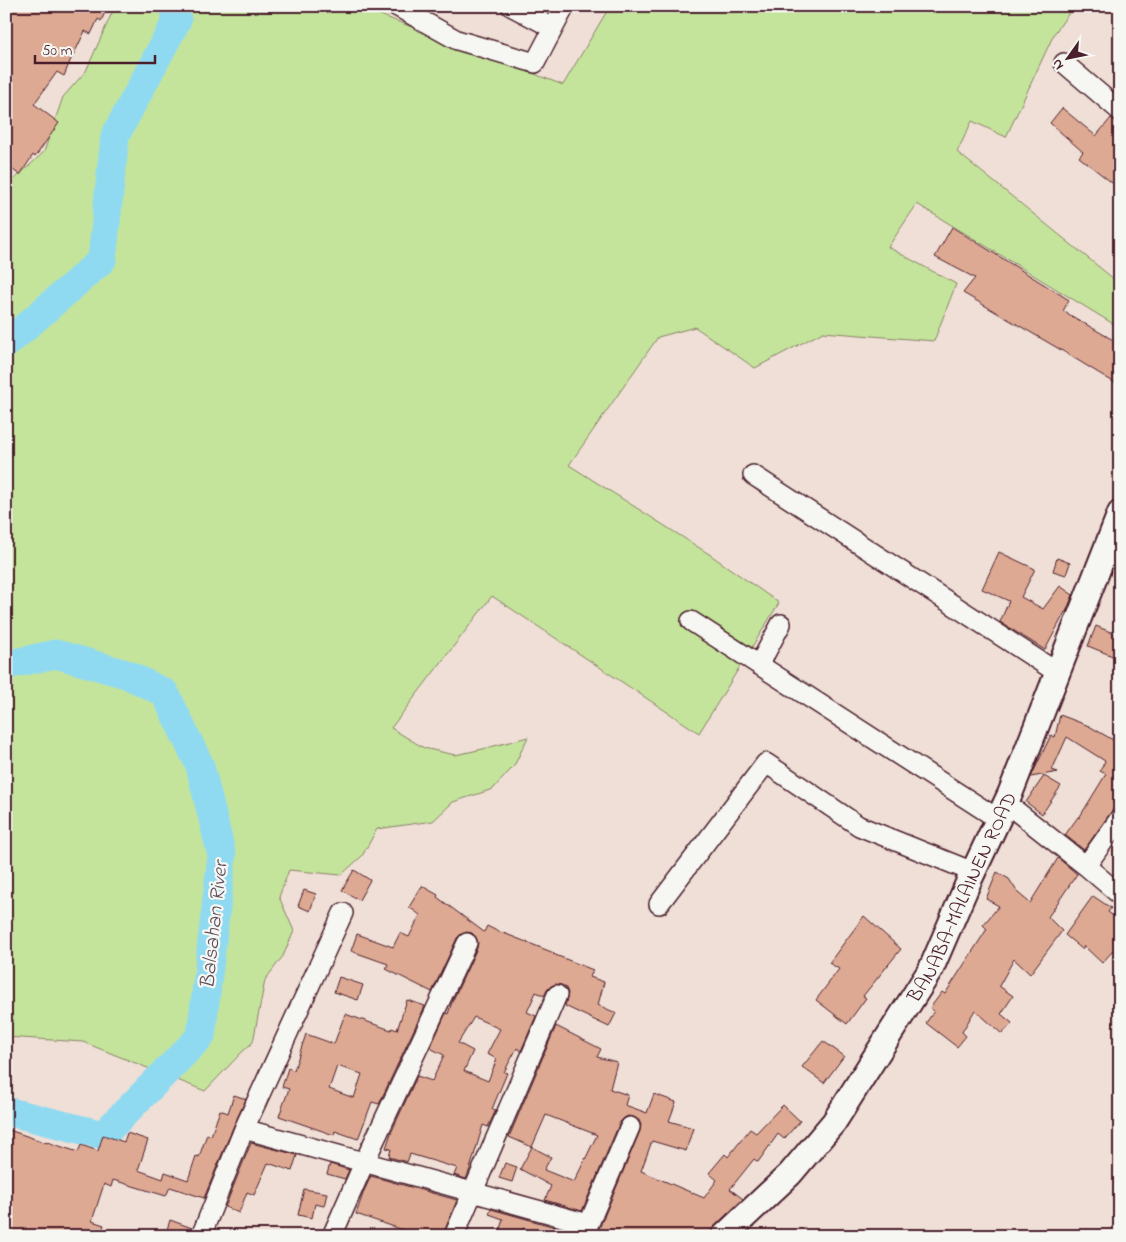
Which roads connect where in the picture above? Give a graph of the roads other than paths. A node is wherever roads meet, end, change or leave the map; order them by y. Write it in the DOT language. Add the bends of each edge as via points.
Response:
graph roads {
  1 [pos="396,6"];
  2 [pos="511,6"];
  3 [pos="565,6"];
  4 [pos="554,28"];
  5 [pos="1064,63"];
  6 [pos="1120,111"];
  7 [pos="753,474"];
  8 [pos="1120,513"];
  9 [pos="691,621"];
  10 [pos="782,624"];
  11 [pos="759,665"];
  12 [pos="1058,672"];
  13 [pos="1002,811"];
  14 [pos="1120,818"];
  15 [pos="1086,866"];
  16 [pos="972,872"];
  17 [pos="1120,895"];
  18 [pos="659,904"];
  19 [pos="343,913"];
  20 [pos="467,943"];
  21 [pos="557,995"];
  22 [pos="630,1127"];
  23 [pos="244,1129"];
  24 [pos="364,1163"];
  25 [pos="473,1192"];
  26 [pos="586,1230"];
  27 [pos="201,1236"];
  28 [pos="332,1236"];
  29 [pos="454,1236"];
  30 [pos="724,1236"];
  1 -- 4 [label="street" via="457,40 535,63"];
  2 -- 4 [label="street"];
  3 -- 4 [label="street"];
  5 -- 6 [label="street"];
  7 -- 12 [label="street"];
  8 -- 12 [label="street, BANABA-MALAINEN ROAD"];
  9 -- 11 [label="street"];
  10 -- 11 [label="street"];
  11 -- 13 [label="street"];
  12 -- 13 [label="street, BANABA-MALAINEN ROAD"];
  13 -- 15 [label="street"];
  13 -- 16 [label="street, BANABA-MALAINEN ROAD"];
  14 -- 15 [label="street"];
  15 -- 17 [label="street"];
  16 -- 18 [label="street" via="859,826 766,763"];
  16 -- 30 [label="street, BANABA-MALAINEN ROAD" via="931,969 834,1122 790,1174"];
  19 -- 23 [label="street"];
  20 -- 24 [label="street"];
  21 -- 25 [label="street"];
  22 -- 26 [label="street"];
  23 -- 24 [label="street"];
  23 -- 27 [label="street"];
  24 -- 25 [label="street"];
  24 -- 28 [label="street"];
  25 -- 26 [label="street"];
  25 -- 29 [label="street"];
}
